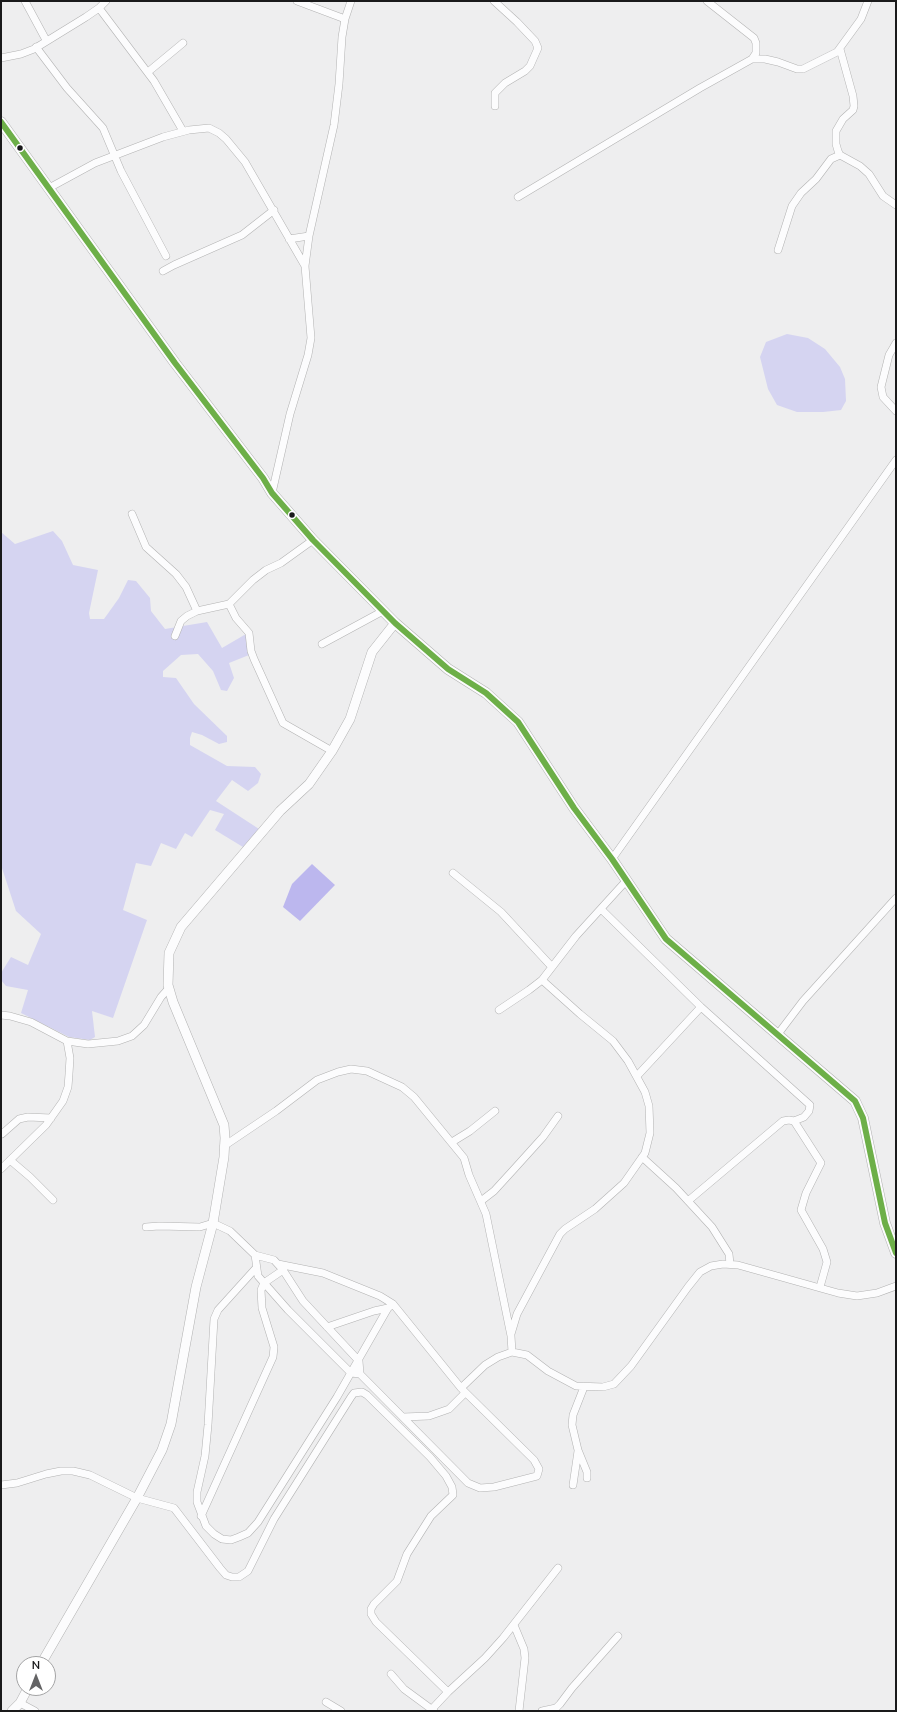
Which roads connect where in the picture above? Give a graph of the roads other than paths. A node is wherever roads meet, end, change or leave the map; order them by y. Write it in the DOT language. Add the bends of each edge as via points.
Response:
graph roads {
  1 [pos="25,1"];
  2 [pos="106,1"];
  3 [pos="297,1"];
  4 [pos="351,1"];
  5 [pos="494,1"];
  6 [pos="706,1"];
  7 [pos="868,1"];
  8 [pos="100,8"];
  9 [pos="345,19"];
  10 [pos="46,40"];
  11 [pos="183,43"];
  12 [pos="36,48"];
  13 [pos="840,49"];
  14 [pos="1,58"];
  15 [pos="752,59"];
  16 [pos="148,72"];
  17 [pos="495,106"];
  18 [pos="1,122"];
  19 [pos="183,131"];
  20 [pos="116,155"];
  21 [pos="840,155"];
  22 [pos="48,188"];
  23 [pos="518,197"];
  24 [pos="896,204"];
  25 [pos="274,210"];
  26 [pos="309,236"];
  27 [pos="289,239"];
  28 [pos="778,250"];
  29 [pos="166,256"];
  30 [pos="305,266"];
  31 [pos="163,271"];
  32 [pos="896,343"];
  33 [pos="896,411"];
  34 [pos="896,460"];
  35 [pos="272,493"];
  36 [pos="132,514"];
  37 [pos="313,540"];
  38 [pos="229,604"];
  39 [pos="197,611"];
  40 [pos="383,611"];
  41 [pos="394,623"];
  42 [pos="176,636"];
  43 [pos="322,644"];
  44 [pos="332,751"];
  45 [pos="612,859"];
  46 [pos="453,872"];
  47 [pos="626,881"];
  48 [pos="896,898"];
  49 [pos="601,909"];
  50 [pos="552,967"];
  51 [pos="542,980"];
  52 [pos="169,988"];
  53 [pos="701,1007"];
  54 [pos="500,1010"];
  55 [pos="1,1015"];
  56 [pos="778,1034"];
  57 [pos="67,1041"];
  58 [pos="637,1076"];
  59 [pos="495,1111"];
  60 [pos="558,1116"];
  61 [pos="51,1118"];
  62 [pos="794,1121"];
  63 [pos="2,1134"];
  64 [pos="452,1142"];
  65 [pos="224,1146"];
  66 [pos="642,1157"];
  67 [pos="10,1160"];
  68 [pos="1,1168"];
  69 [pos="53,1200"];
  70 [pos="688,1201"];
  71 [pos="481,1202"];
  72 [pos="212,1223"];
  73 [pos="146,1227"];
  74 [pos="896,1254"];
  75 [pos="255,1255"];
  76 [pos="730,1264"];
  77 [pos="280,1267"];
  78 [pos="256,1268"];
  79 [pos="264,1283"];
  80 [pos="896,1286"];
  81 [pos="820,1287"];
  82 [pos="391,1306"];
  83 [pos="327,1327"];
  84 [pos="511,1336"];
  85 [pos="512,1352"];
  86 [pos="359,1361"];
  87 [pos="351,1373"];
  88 [pos="360,1374"];
  89 [pos="584,1387"];
  90 [pos="463,1390"];
  91 [pos="403,1417"];
  92 [pos="578,1450"];
  93 [pos="587,1478"];
  94 [pos="1,1485"];
  95 [pos="573,1485"];
  96 [pos="137,1498"];
  97 [pos="201,1516"];
  98 [pos="558,1568"];
  99 [pos="514,1625"];
  100 [pos="618,1636"];
  101 [pos="46,1656"];
  102 [pos="391,1674"];
  103 [pos="448,1692"];
  104 [pos="24,1696"];
  105 [pos="326,1702"];
  106 [pos="20,1703"];
  107 [pos="433,1710"];
  108 [pos="12,1711"];
  109 [pos="35,1711"];
  110 [pos="340,1711"];
  111 [pos="520,1711"];
  112 [pos="542,1711"];
  1 -- 10 [label="street"];
  2 -- 8 [label="street"];
  3 -- 9 [label="street"];
  4 -- 9 [label="street"];
  5 -- 17 [label="street" via="535,41 538,48 530,66 497,91"];
  6 -- 15 [label="street" via="754,38 756,53"];
  7 -- 13 [label="street" via="861,19"];
  8 -- 10 [label="street"];
  8 -- 16 [label="street"];
  9 -- 26 [label="street" via="334,125"];
  10 -- 12 [label="street"];
  11 -- 16 [label="street"];
  12 -- 14 [label="street"];
  12 -- 20 [label="street" via="66,88 103,128"];
  13 -- 15 [label="street" via="803,69 765,59"];
  13 -- 21 [label="street" via="854,106 836,131 836,144"];
  15 -- 23 [label="street"];
  16 -- 19 [label="street"];
  18 -- 22 [label="main road"];
  19 -- 20 [label="street"];
  19 -- 25 [label="street" via="209,128 226,139 245,162"];
  20 -- 22 [label="street" via="78,171"];
  20 -- 29 [label="street"];
  21 -- 24 [label="street" via="870,174 884,196"];
  21 -- 28 [label="street" via="832,159 796,199"];
  22 -- 35 [label="main road"];
  25 -- 27 [label="street"];
  25 -- 31 [label="street" via="242,235"];
  26 -- 27 [label="street"];
  26 -- 30 [label="street"];
  27 -- 30 [label="street"];
  30 -- 35 [label="street" via="311,338"];
  32 -- 33 [label="street" via="889,355 881,387 883,397"];
  34 -- 45 [label="street"];
  35 -- 37 [label="main road"];
  36 -- 39 [label="street" via="146,547 176,574 186,587"];
  37 -- 38 [label="street" via="281,563 266,570"];
  37 -- 40 [label="main road"];
  38 -- 39 [label="street"];
  38 -- 44 [label="street" via="249,634 254,660 283,724"];
  39 -- 42 [label="street" via="181,621"];
  40 -- 41 [label="main road"];
  40 -- 43 [label="street"];
  41 -- 44 [label="street" via="372,652 350,719"];
  41 -- 45 [label="main road" via="448,669 486,693 518,722 574,808"];
  44 -- 52 [label="street" via="309,784 280,811 181,927 169,953"];
  45 -- 47 [label="main road"];
  46 -- 50 [label="street" via="501,912"];
  47 -- 49 [label="street"];
  47 -- 56 [label="main road" via="666,939"];
  48 -- 56 [label="street" via="803,1001"];
  49 -- 50 [label="street"];
  49 -- 53 [label="street"];
  50 -- 51 [label="street"];
  51 -- 54 [label="street"];
  51 -- 58 [label="street" via="613,1041"];
  52 -- 57 [label="street" via="144,1025 127,1039 88,1044"];
  52 -- 65 [label="street" via="224,1125"];
  53 -- 58 [label="street"];
  53 -- 62 [label="street" via="810,1105 804,1117"];
  55 -- 57 [label="street" via="31,1022"];
  56 -- 74 [label="main road" via="855,1101 863,1118 886,1223"];
  57 -- 61 [label="street" via="70,1058 68,1087 63,1101"];
  58 -- 66 [label="street" via="645,1092 650,1120 648,1141"];
  59 -- 64 [label="street"];
  60 -- 71 [label="street" via="529,1152"];
  61 -- 63 [label="street" via="19,1119"];
  61 -- 67 [label="street"];
  62 -- 70 [label="street" via="783,1121"];
  62 -- 81 [label="street" via="821,1163 806,1193 801,1210 823,1249 827,1262"];
  64 -- 65 [label="street" via="414,1097 402,1087 367,1071 351,1069 317,1080"];
  64 -- 71 [label="street" via="464,1158"];
  65 -- 72 [label="street"];
  66 -- 70 [label="street"];
  66 -- 84 [label="street" via="619,1188 560,1234 517,1314"];
  67 -- 68 [label="street"];
  67 -- 69 [label="street"];
  70 -- 76 [label="street" via="712,1227 729,1254"];
  71 -- 84 [label="street" via="489,1227"];
  72 -- 73 [label="street" via="200,1227"];
  72 -- 75 [label="street" via="230,1230"];
  72 -- 96 [label="street" via="196,1287 171,1424 162,1450"];
  75 -- 77 [label="street" via="274,1260"];
  75 -- 78 [label="street"];
  76 -- 81 [label="street"];
  76 -- 89 [label="street" via="711,1266 700,1272 631,1366 614,1384"];
  77 -- 79 [label="street"];
  77 -- 82 [label="street" via="324,1274 380,1296"];
  77 -- 83 [label="street" via="296,1292"];
  78 -- 79 [label="street"];
  78 -- 97 [label="street" via="215,1314 205,1456 197,1492"];
  79 -- 87 [label="street"];
  79 -- 97 [label="street" via="260,1297 274,1347 273,1357"];
  80 -- 81 [label="street" via="877,1293 857,1296"];
  82 -- 83 [label="street"];
  82 -- 86 [label="street"];
  82 -- 90 [label="street"];
  83 -- 86 [label="street"];
  84 -- 85 [label="street"];
  85 -- 89 [label="street" via="527,1355 548,1371 576,1386"];
  85 -- 90 [label="street" via="485,1364"];
  86 -- 87 [label="street"];
  86 -- 88 [label="street"];
  87 -- 88 [label="street"];
  87 -- 97 [label="street" via="258,1522 248,1533 231,1540 222,1539 206,1526"];
  88 -- 91 [label="street"];
  89 -- 92 [label="street" via="573,1415 572,1425"];
  90 -- 91 [label="street" via="449,1409 428,1416"];
  90 -- 91 [label="street" via="534,1460 539,1469 537,1476 494,1487 473,1486 460,1476"];
  92 -- 93 [label="street"];
  92 -- 95 [label="street"];
  94 -- 96 [label="street" via="46,1474 73,1471 90,1475"];
  96 -- 101 [label="street"];
  96 -- 103 [label="street" via="174,1508 226,1575 244,1575 274,1519 351,1396 358,1391 366,1395 430,1456 452,1486 453,1495 431,1516 407,1554 397,1581 371,1609 376,1622"];
  98 -- 99 [label="street"];
  99 -- 103 [label="street" via="485,1658"];
  99 -- 111 [label="street" via="525,1658"];
  100 -- 112 [label="street" via="556,1708"];
  102 -- 107 [label="street" via="404,1689"];
  103 -- 107 [label="street"];
  104 -- 106 [label="street"];
  105 -- 110 [label="street"];
  106 -- 108 [label="street"];
  106 -- 109 [label="street"];
}
